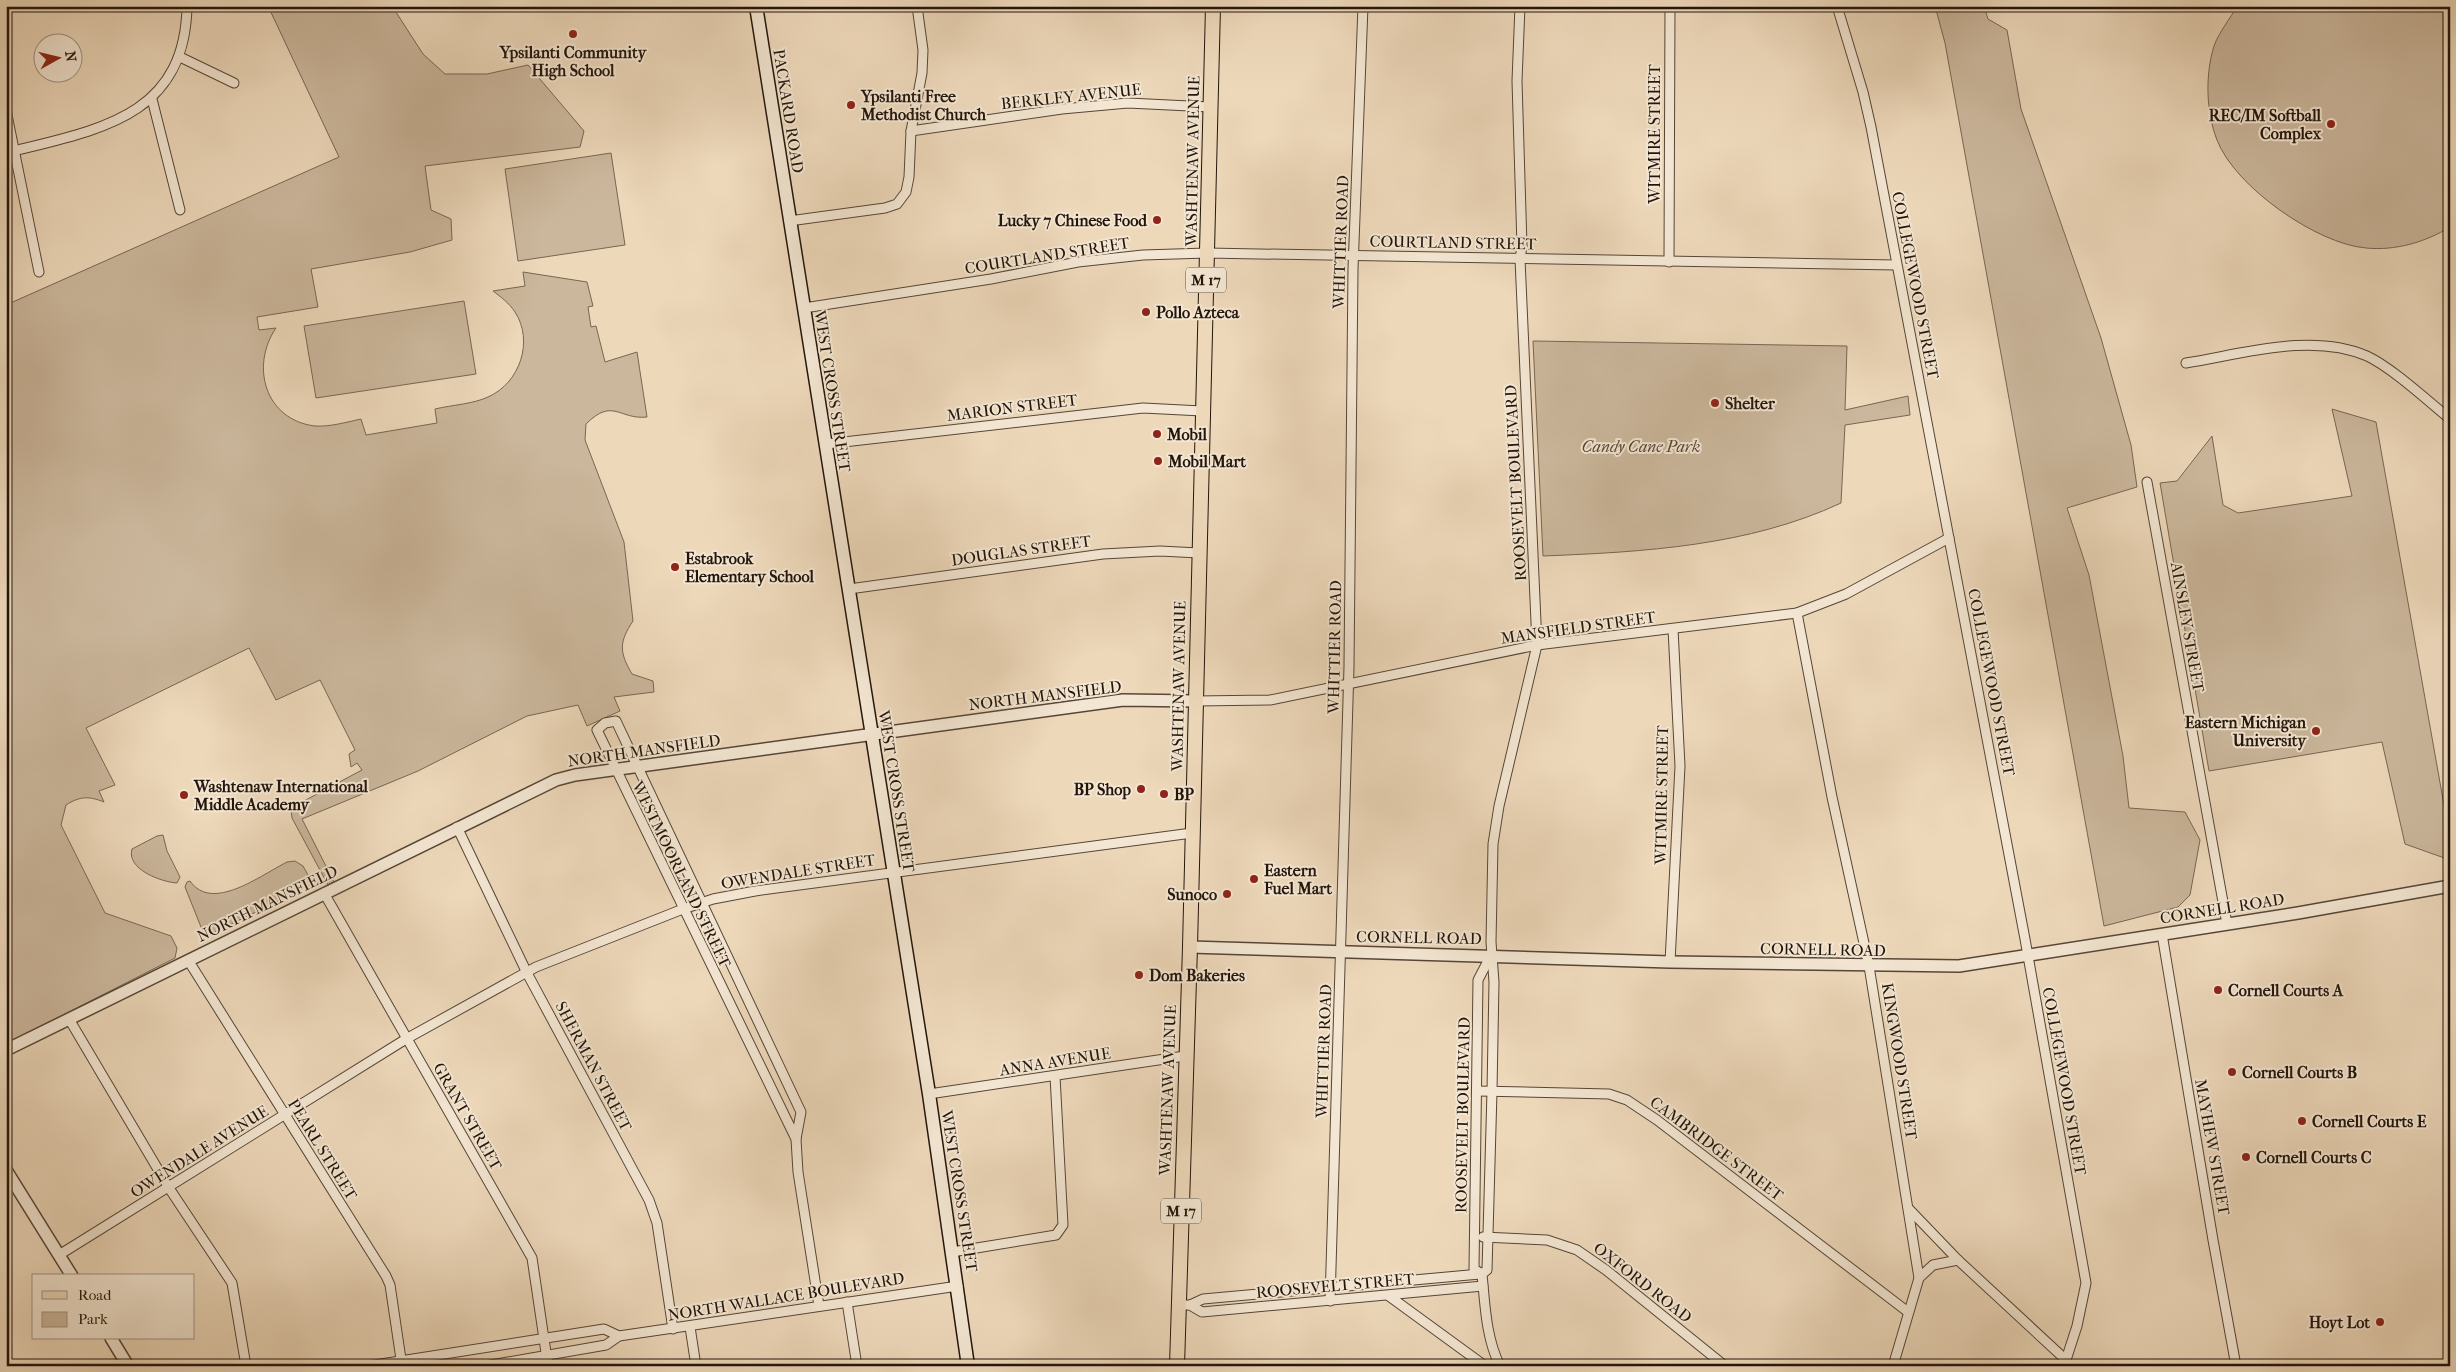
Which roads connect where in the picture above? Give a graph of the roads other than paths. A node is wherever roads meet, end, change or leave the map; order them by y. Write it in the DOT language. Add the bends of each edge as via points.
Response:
graph roads {
  1 [pos="187,6"];
  2 [pos="756,6"];
  3 [pos="917,6"];
  4 [pos="1213,6"];
  5 [pos="1363,6"];
  6 [pos="1520,6"];
  7 [pos="1670,6"];
  8 [pos="1837,6"];
  9 [pos="180,57"];
  10 [pos="234,83"];
  11 [pos="152,99"];
  12 [pos="1210,107"];
  13 [pos="6,110"];
  14 [pos="911,131"];
  15 [pos="10,152"];
  16 [pos="180,210"];
  17 [pos="790,221"];
  18 [pos="1207,253"];
  19 [pos="1354,255"];
  20 [pos="1520,259"];
  21 [pos="1670,262"];
  22 [pos="1896,265"];
  23 [pos="39,272"];
  24 [pos="804,308"];
  25 [pos="2186,363"];
  26 [pos="1202,411"];
  27 [pos="2450,419"];
  28 [pos="826,444"];
  29 [pos="2148,482"];
  30 [pos="1949,538"];
  31 [pos="1199,553"];
  32 [pos="849,589"];
  33 [pos="1797,613"];
  34 [pos="1673,629"];
  35 [pos="1537,645"];
  36 [pos="1348,684"];
  37 [pos="1196,701"];
  38 [pos="872,734"];
  39 [pos="637,767"];
  40 [pos="616,770"];
  41 [pos="458,827"];
  42 [pos="1192,833"];
  43 [pos="893,871"];
  44 [pos="2450,886"];
  45 [pos="324,893"];
  46 [pos="702,903"];
  47 [pos="683,909"];
  48 [pos="2227,924"];
  49 [pos="2162,934"];
  50 [pos="1190,947"];
  51 [pos="1341,952"];
  52 [pos="1491,955"];
  53 [pos="2028,956"];
  54 [pos="188,960"];
  55 [pos="1670,962"];
  56 [pos="1869,966"];
  57 [pos="526,973"];
  58 [pos="70,1019"];
  59 [pos="406,1040"];
  60 [pos="6,1050"];
  61 [pos="1186,1056"];
  62 [pos="1055,1076"];
  63 [pos="1477,1091"];
  64 [pos="1492,1091"];
  65 [pos="929,1094"];
  66 [pos="284,1115"];
  67 [pos="796,1138"];
  68 [pos="6,1170"];
  69 [pos="170,1188"];
  70 [pos="1908,1208"];
  71 [pos="1475,1237"];
  72 [pos="1488,1238"];
  73 [pos="952,1252"];
  74 [pos="59,1255"];
  75 [pos="1958,1260"];
  76 [pos="71,1274"];
  77 [pos="1482,1274"];
  78 [pos="1919,1278"];
  79 [pos="1387,1282"];
  80 [pos="958,1286"];
  81 [pos="1483,1286"];
  82 [pos="1330,1288"];
  83 [pos="1389,1296"];
  84 [pos="1330,1301"];
  85 [pos="848,1302"];
  86 [pos="1184,1305"];
  87 [pos="819,1306"];
  88 [pos="1908,1312"];
  89 [pos="690,1327"];
  90 [pos="673,1329"];
  91 [pos="619,1336"];
  92 [pos="544,1339"];
  93 [pos="112,1340"];
  94 [pos="548,1361"];
  95 [pos="402,1363"];
  96 [pos="2065,1363"];
  97 [pos="128,1366"];
  98 [pos="246,1366"];
  99 [pos="368,1366"];
  100 [pos="485,1366"];
  101 [pos="696,1366"];
  102 [pos="857,1366"];
  103 [pos="968,1366"];
  104 [pos="1177,1366"];
  105 [pos="1485,1366"];
  106 [pos="1500,1366"];
  107 [pos="1725,1366"];
  108 [pos="1893,1366"];
  109 [pos="2236,1366"];
  1 -- 9 [label="street"];
  2 -- 17 [label="main road, PACKARD ROAD"];
  3 -- 14 [label="street" via="923,50 922,73"];
  4 -- 12 [label="main road, WASHTENAW AVENUE / M 17"];
  5 -- 19 [label="street, WHITTIER ROAD"];
  6 -- 20 [label="street, ROOSEVELT BOULEVARD" via="1517,81"];
  7 -- 21 [label="street, WITMIRE STREET"];
  8 -- 22 [label="street, COLLEGEWOOD STREET" via="1863,92"];
  9 -- 10 [label="street"];
  9 -- 11 [label="street"];
  11 -- 15 [label="street" via="102,126"];
  11 -- 16 [label="street"];
  12 -- 14 [label="street, BERKLEY AVENUE" via="1128,103"];
  12 -- 18 [label="main road, WASHTENAW AVENUE / M 17"];
  13 -- 15 [label="street"];
  14 -- 17 [label="street" via="906,192 897,204"];
  15 -- 23 [label="street"];
  17 -- 24 [label="main road, WEST CROSS STREET"];
  18 -- 19 [label="street, COURTLAND STREET"];
  18 -- 24 [label="street, COURTLAND STREET" via="1078,262"];
  18 -- 26 [label="main road, WASHTENAW AVENUE / M 17"];
  19 -- 20 [label="street, COURTLAND STREET"];
  19 -- 36 [label="street, WHITTIER ROAD"];
  20 -- 21 [label="street, COURTLAND STREET"];
  20 -- 35 [label="street, ROOSEVELT BOULEVARD"];
  21 -- 22 [label="street, COURTLAND STREET"];
  22 -- 30 [label="street, COLLEGEWOOD STREET"];
  24 -- 28 [label="main road, WEST CROSS STREET"];
  25 -- 27 [label="street" via="2296,345 2335,346 2369,356"];
  26 -- 28 [label="street, MARION STREET" via="1144,408"];
  26 -- 31 [label="main road, WASHTENAW AVENUE / M 17"];
  28 -- 32 [label="main road, WEST CROSS STREET"];
  29 -- 48 [label="street, AINSLEY STREET"];
  30 -- 33 [label="street, MANSFIELD STREET" via="1846,594"];
  30 -- 53 [label="street, COLLEGEWOOD STREET"];
  31 -- 32 [label="street, DOUGLAS STREET" via="1103,554"];
  31 -- 37 [label="main road, WASHTENAW AVENUE / M 17"];
  32 -- 38 [label="main road, WEST CROSS STREET"];
  33 -- 34 [label="street, MANSFIELD STREET"];
  33 -- 56 [label="street, KINGWOOD STREET"];
  34 -- 35 [label="street, MANSFIELD STREET"];
  34 -- 55 [label="street, WITMIRE STREET" via="1680,766"];
  35 -- 36 [label="street, MANSFIELD STREET"];
  35 -- 52 [label="street, ROOSEVELT BOULEVARD" via="1493,844"];
  36 -- 37 [label="street, MANSFIELD STREET" via="1254,702"];
  36 -- 51 [label="street, WHITTIER ROAD"];
  37 -- 38 [label="street, NORTH MANSFIELD" via="1123,700"];
  37 -- 42 [label="main road, WASHTENAW AVENUE / M 17"];
  38 -- 39 [label="street, NORTH MANSFIELD"];
  38 -- 43 [label="main road, WEST CROSS STREET"];
  39 -- 40 [label="street, NORTH MANSFIELD"];
  39 -- 40 [label="street, WESTMOORLAND STREET" via="616,721 605,723 597,730"];
  39 -- 46 [label="street, WESTMOORLAND STREET"];
  40 -- 41 [label="street, NORTH MANSFIELD" via="556,780"];
  40 -- 47 [label="street, WESTMOORLAND STREET"];
  41 -- 45 [label="street, NORTH MANSFIELD"];
  41 -- 57 [label="street, SHERMAN STREET"];
  42 -- 43 [label="street, OWENDALE STREET"];
  42 -- 50 [label="main road, WASHTENAW AVENUE / M 17"];
  43 -- 46 [label="street, OWENDALE STREET" via="755,891"];
  43 -- 65 [label="main road, WEST CROSS STREET"];
  44 -- 48 [label="street, CORNELL ROAD"];
  45 -- 54 [label="street, NORTH MANSFIELD"];
  45 -- 59 [label="street, GRANT STREET"];
  46 -- 47 [label="street, OWENDALE STREET"];
  46 -- 67 [label="street, WESTMOORLAND STREET" via="801,1112"];
  47 -- 57 [label="street, OWENDALE STREET"];
  47 -- 67 [label="street, WESTMOORLAND STREET"];
  48 -- 49 [label="street, CORNELL ROAD"];
  49 -- 53 [label="street, CORNELL ROAD"];
  49 -- 109 [label="street, MAYHEW STREET"];
  50 -- 51 [label="street, CORNELL ROAD"];
  50 -- 61 [label="main road, WASHTENAW AVENUE / M 17"];
  51 -- 52 [label="street, CORNELL ROAD"];
  51 -- 82 [label="street, WHITTIER ROAD"];
  52 -- 55 [label="street, CORNELL ROAD"];
  52 -- 63 [label="street, ROOSEVELT BOULEVARD" via="1478,980"];
  52 -- 64 [label="street, ROOSEVELT BOULEVARD" via="1494,982"];
  53 -- 56 [label="street, CORNELL ROAD" via="1959,966"];
  53 -- 96 [label="street, COLLEGEWOOD STREET" via="2086,1283"];
  54 -- 58 [label="street, NORTH MANSFIELD"];
  54 -- 66 [label="street, PEARL STREET"];
  55 -- 56 [label="street, CORNELL ROAD"];
  56 -- 70 [label="street, KINGWOOD STREET"];
  57 -- 59 [label="street, OWENDALE STREET"];
  57 -- 90 [label="street, SHERMAN STREET" via="649,1200 657,1223"];
  58 -- 60 [label="street, NORTH MANSFIELD"];
  58 -- 69 [label="street"];
  59 -- 66 [label="street, OWENDALE AVENUE"];
  59 -- 92 [label="street, GRANT STREET" via="532,1258"];
  61 -- 62 [label="street, ANNA AVENUE"];
  61 -- 86 [label="main road, WASHTENAW AVENUE / M 17"];
  62 -- 65 [label="street, ANNA AVENUE"];
  62 -- 73 [label="street" via="1063,1225 1056,1235"];
  63 -- 64 [label="street, CAMBRIDGE STREET"];
  63 -- 71 [label="street, ROOSEVELT BOULEVARD"];
  64 -- 72 [label="street, ROOSEVELT BOULEVARD"];
  64 -- 88 [label="street, CAMBRIDGE STREET" via="1609,1094 1628,1100"];
  65 -- 73 [label="main road, WEST CROSS STREET"];
  66 -- 69 [label="street, OWENDALE AVENUE"];
  66 -- 95 [label="street, PEARL STREET" via="386,1276"];
  67 -- 87 [label="street, WESTMOORLAND STREET" via="798,1172"];
  68 -- 74 [label="street"];
  69 -- 74 [label="street, OWENDALE AVENUE"];
  69 -- 98 [label="street" via="232,1283"];
  70 -- 75 [label="street"];
  70 -- 78 [label="street, KINGWOOD STREET"];
  71 -- 72 [label="street, OXFORD ROAD"];
  71 -- 77 [label="street, ROOSEVELT BOULEVARD" via="1474,1269"];
  72 -- 77 [label="street, ROOSEVELT BOULEVARD" via="1487,1270"];
  72 -- 107 [label="street, OXFORD ROAD" via="1546,1240 1577,1250"];
  73 -- 80 [label="main road, WEST CROSS STREET"];
  74 -- 76 [label="street"];
  75 -- 78 [label="street" via="1933,1265"];
  75 -- 96 [label="street"];
  77 -- 79 [label="street, ROOSEVELT STREET"];
  77 -- 81 [label="street, ROOSEVELT BOULEVARD"];
  78 -- 88 [label="street, KINGWOOD STREET"];
  79 -- 82 [label="street, ROOSEVELT STREET"];
  79 -- 83 [label="street"];
  80 -- 85 [label="street, NORTH WALLACE BOULEVARD"];
  80 -- 103 [label="main road, WEST CROSS STREET"];
  81 -- 83 [label="street, ROOSEVELT STREET"];
  81 -- 106 [label="street, ROOSEVELT BOULEVARD" via="1491,1341"];
  82 -- 84 [label="street, WHITTIER ROAD"];
  82 -- 86 [label="street, ROOSEVELT STREET" via="1203,1299"];
  83 -- 84 [label="street, ROOSEVELT STREET"];
  83 -- 105 [label="street"];
  84 -- 86 [label="street, ROOSEVELT STREET" via="1202,1312"];
  85 -- 87 [label="street, NORTH WALLACE BOULEVARD"];
  85 -- 102 [label="street"];
  86 -- 104 [label="main road, WASHTENAW AVENUE / M 17"];
  87 -- 89 [label="street, NORTH WALLACE BOULEVARD"];
  88 -- 108 [label="street, KINGWOOD STREET"];
  89 -- 90 [label="street, NORTH WALLACE BOULEVARD"];
  89 -- 101 [label="street"];
  90 -- 91 [label="street, NORTH WALLACE BOULEVARD"];
  91 -- 92 [label="street, NORTH WALLACE BOULEVARD" via="604,1329"];
  91 -- 94 [label="street, NORTH WALLACE BOULEVARD" via="606,1345"];
  92 -- 94 [label="street, GRANT STREET"];
  92 -- 95 [label="street, NORTH WALLACE BOULEVARD"];
  93 -- 97 [label="street"];
  94 -- 100 [label="street, NORTH WALLACE BOULEVARD"];
  95 -- 99 [label="street, NORTH WALLACE BOULEVARD"];
}
